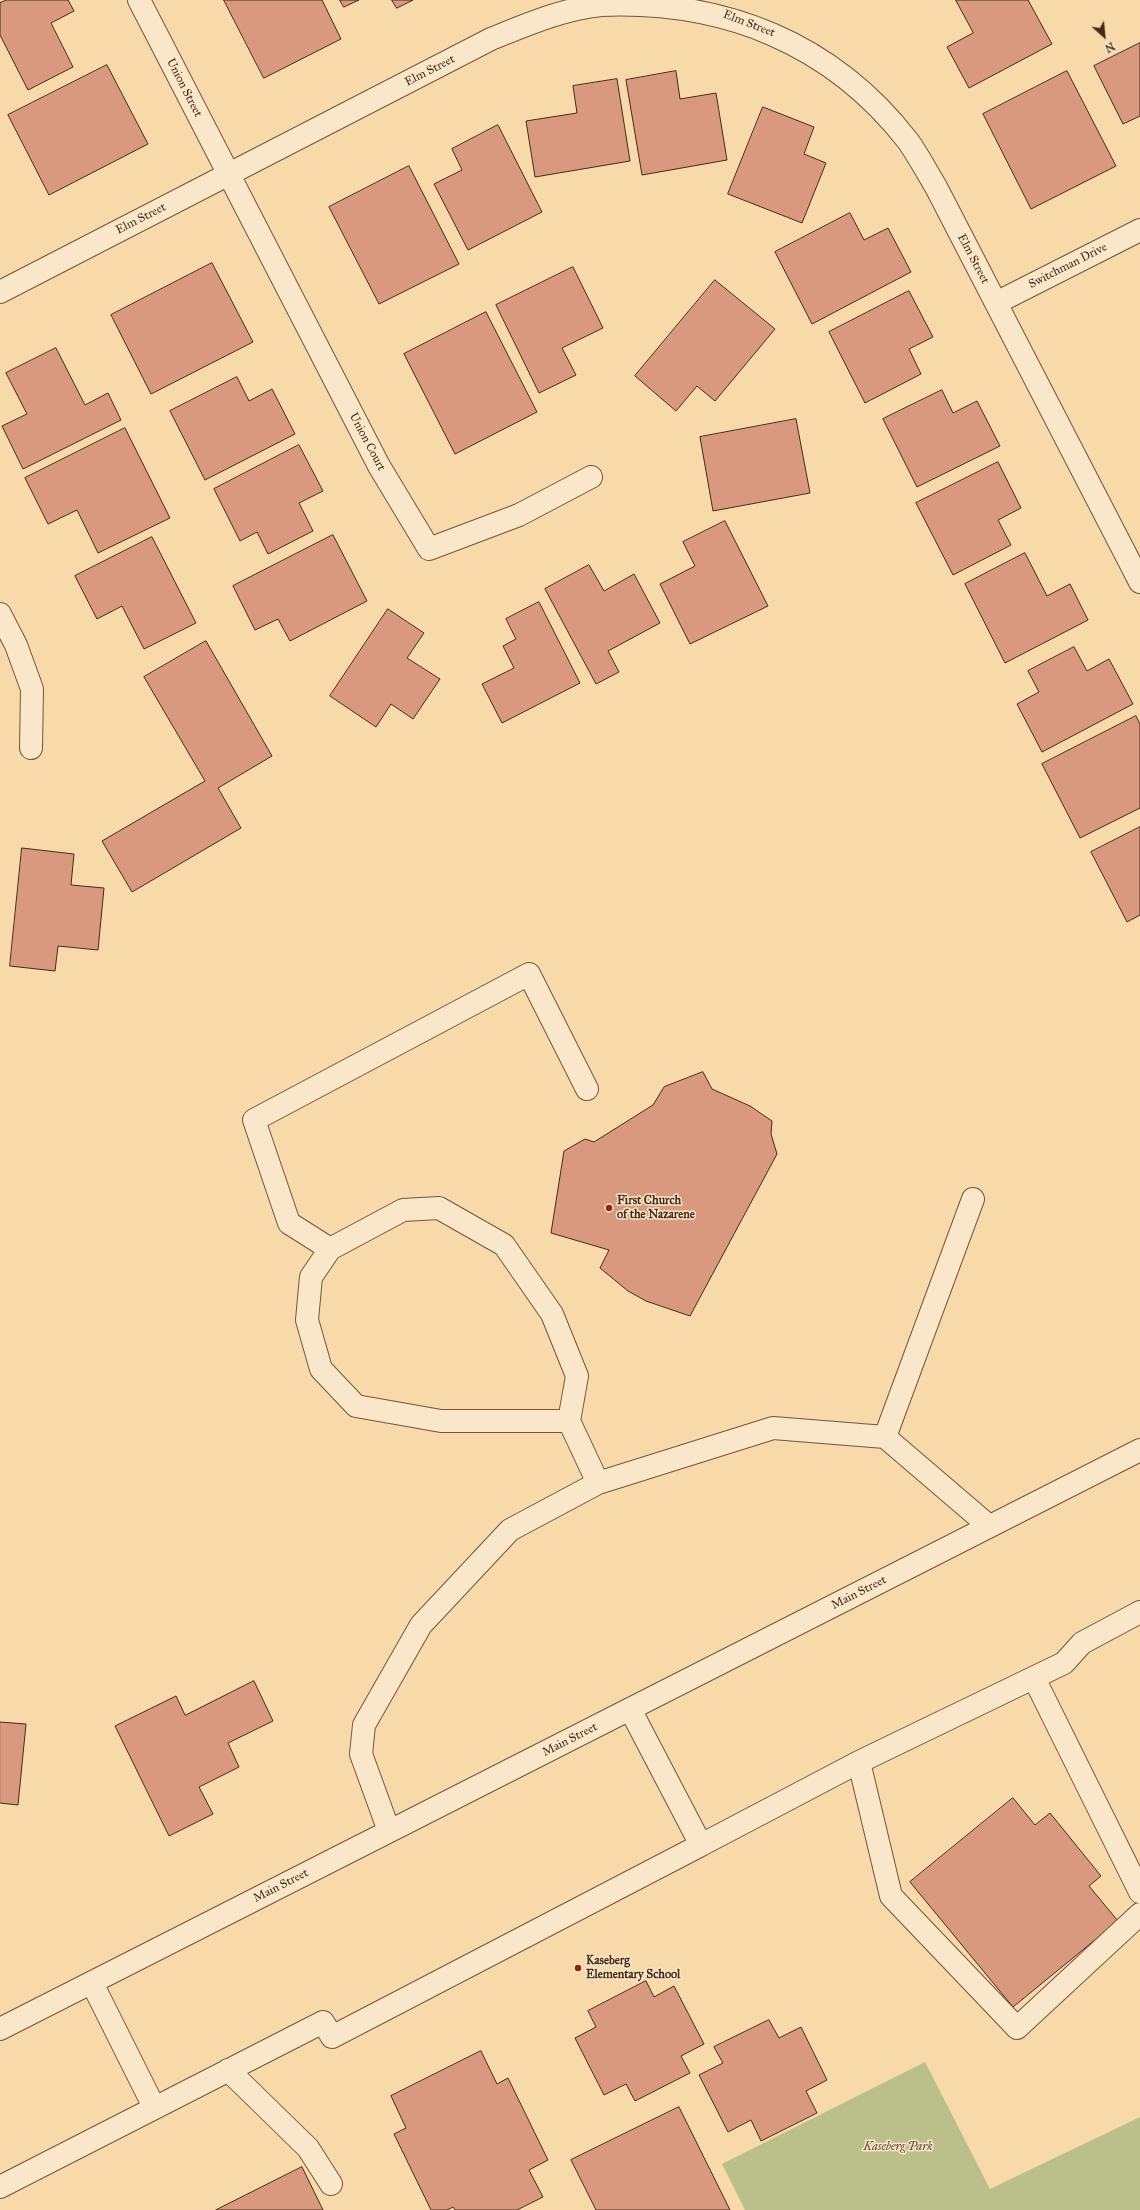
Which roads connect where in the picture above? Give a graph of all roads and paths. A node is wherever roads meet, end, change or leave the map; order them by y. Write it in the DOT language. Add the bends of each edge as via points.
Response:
graph roads {
  1 [pos="140,0"];
  2 [pos="228,175"];
  3 [pos="1140,230"];
  4 [pos="0,292"];
  5 [pos="996,303"];
  6 [pos="591,477"];
  7 [pos="1140,582"];
  8 [pos="0,614"];
  9 [pos="31,748"];
  10 [pos="587,1089"];
  11 [pos="973,1200"];
  12 [pos="330,1249"];
  13 [pos="569,1421"];
  14 [pos="885,1437"];
  15 [pos="1140,1450"];
  16 [pos="598,1484"];
  17 [pos="989,1526"];
  18 [pos="1140,1612"];
  19 [pos="1034,1678"];
  20 [pos="630,1709"];
  21 [pos="859,1762"];
  22 [pos="389,1831"];
  23 [pos="701,1845"];
  24 [pos="1140,1892"];
  25 [pos="1140,1914"];
  26 [pos="92,1983"];
  27 [pos="0,2029"];
  28 [pos="228,2070"];
  29 [pos="154,2107"];
  30 [pos="331,2184"];
  31 [pos="0,2187"];
  1 -- 2 [label="street, Union Street"];
  2 -- 4 [label="street, Elm Street"];
  2 -- 5 [label="street, Elm Street" via="491,39 543,18 600,5 658,3 714,11 761,26 809,50 866,93 908,142 936,188"];
  2 -- 6 [label="street, Union Court" via="379,466 429,548 519,515"];
  3 -- 5 [label="street, Switchman Drive"];
  5 -- 7 [label="street, Elm Street"];
  8 -- 9 [label="street" via="16,646 32,689"];
  10 -- 12 [label="street" via="529,974 254,1120 289,1223"];
  11 -- 14 [label="street"];
  12 -- 13 [label="street" via="403,1210 439,1208 504,1245 552,1314 577,1376"];
  12 -- 13 [label="street" via="311,1277 307,1320 321,1369 356,1406 441,1421"];
  13 -- 16 [label="street"];
  14 -- 16 [label="street" via="773,1428"];
  14 -- 17 [label="street"];
  15 -- 17 [label="street, Main Street"];
  16 -- 22 [label="street" via="510,1530 421,1625 364,1725 361,1754"];
  17 -- 20 [label="street, Main Street"];
  18 -- 19 [label="street" via="1082,1643 1064,1664"];
  19 -- 21 [label="street"];
  19 -- 24 [label="street"];
  20 -- 22 [label="street, Main Street"];
  20 -- 23 [label="street"];
  21 -- 23 [label="street"];
  21 -- 25 [label="street" via="891,1896 1017,2028"];
  22 -- 26 [label="street, Main Street"];
  23 -- 28 [label="street" via="332,2037 323,2022"];
  26 -- 27 [label="street, Main Street"];
  26 -- 29 [label="street"];
  28 -- 29 [label="street"];
  28 -- 30 [label="street" via="308,2148"];
  29 -- 31 [label="street"];
}
